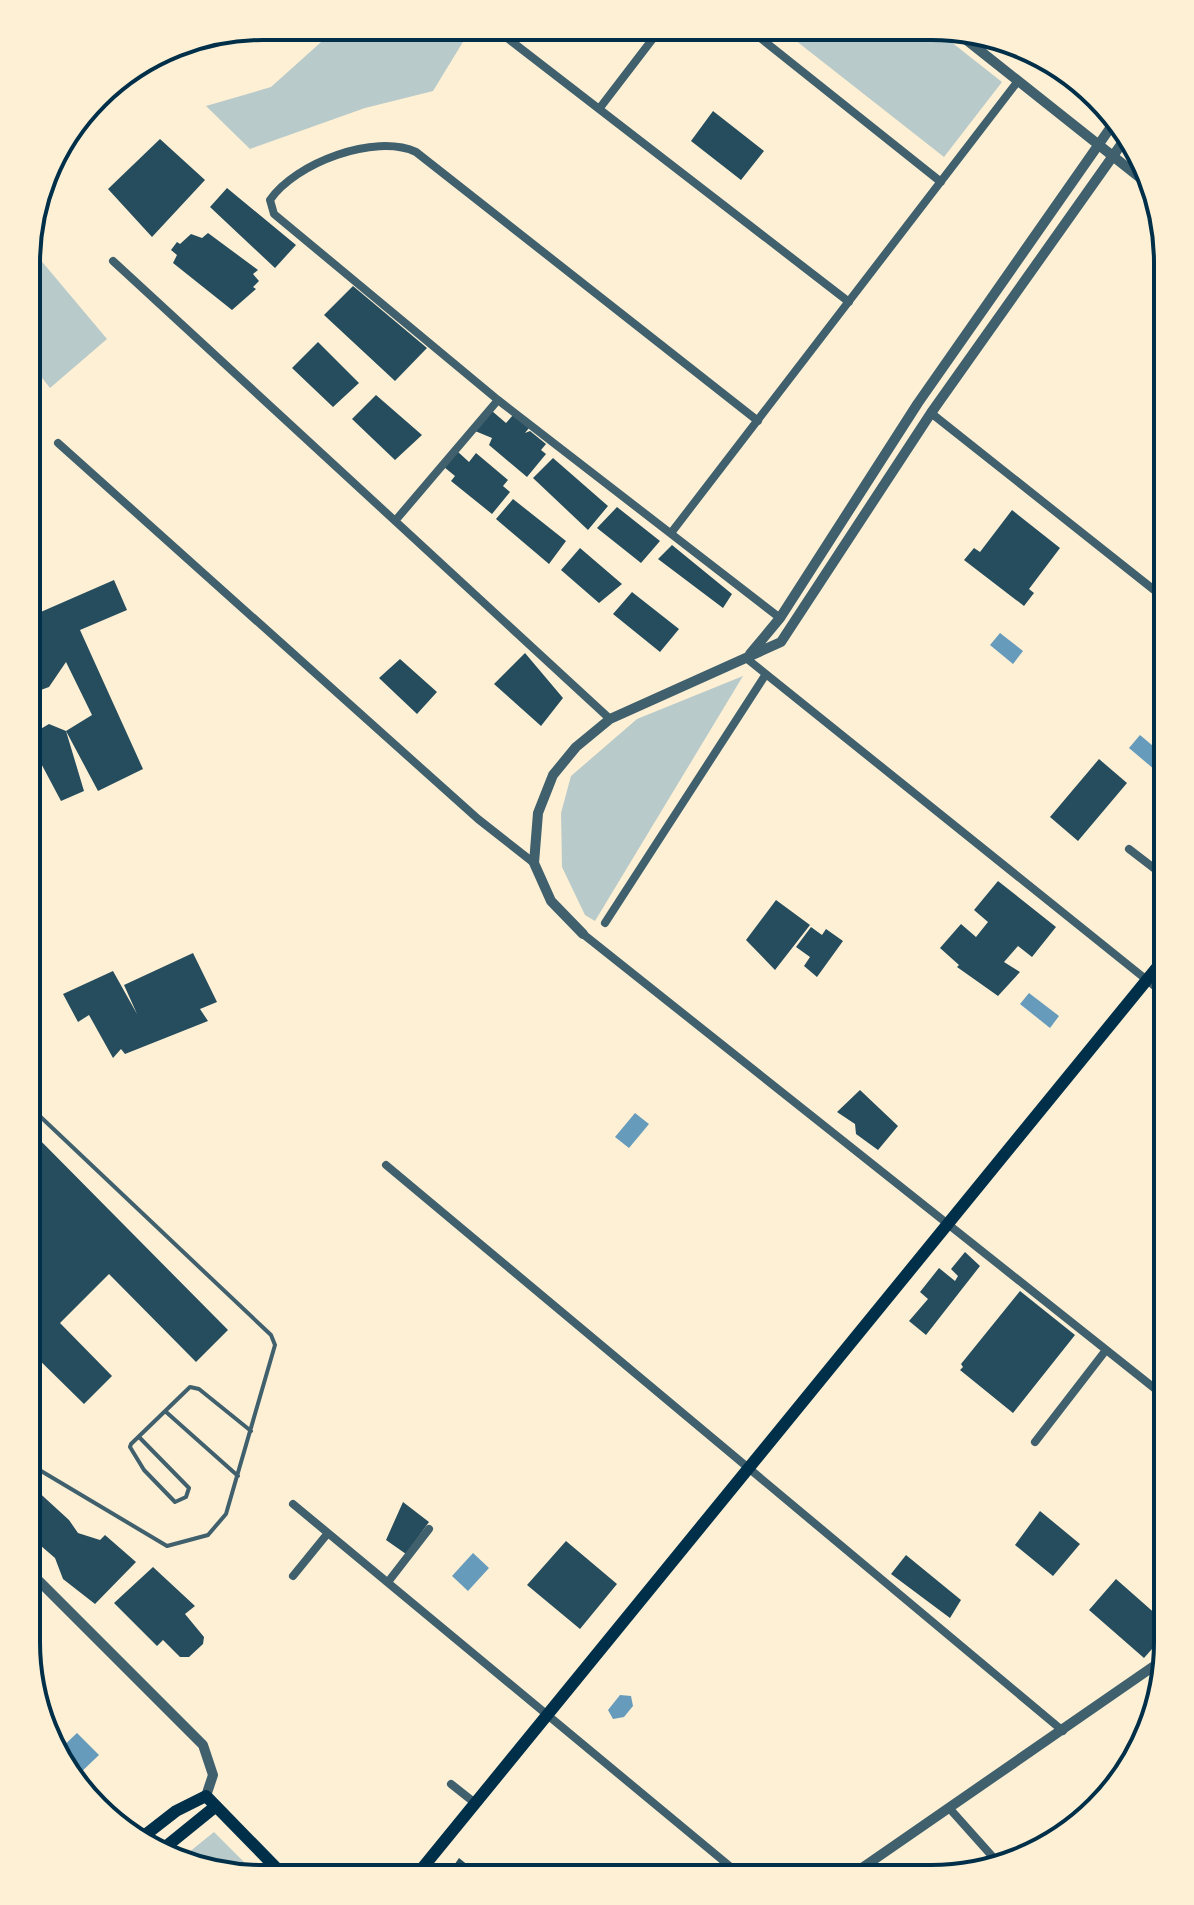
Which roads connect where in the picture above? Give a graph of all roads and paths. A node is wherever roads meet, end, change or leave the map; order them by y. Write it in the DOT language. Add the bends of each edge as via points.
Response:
graph roads {
  1 [pos="510,40"];
  2 [pos="652,40"];
  3 [pos="763,40"];
  4 [pos="972,45"];
  5 [pos="1018,81"];
  6 [pos="599,109"];
  7 [pos="1110,130"];
  8 [pos="1100,145"];
  9 [pos="1122,147"];
  10 [pos="1114,157"];
  11 [pos="1135,174"];
  12 [pos="941,182"];
  13 [pos="113,261"];
  14 [pos="849,302"];
  15 [pos="498,400"];
  16 [pos="918,403"];
  17 [pos="931,413"];
  18 [pos="758,421"];
  19 [pos="58,443"];
  20 [pos="395,521"];
  21 [pos="671,533"];
  22 [pos="1154,590"];
  23 [pos="780,618"];
  24 [pos="793,628"];
  25 [pos="746,658"];
  26 [pos="766,674"];
  27 [pos="610,719"];
  28 [pos="1129,849"];
  29 [pos="534,863"];
  30 [pos="1154,868"];
  31 [pos="605,923"];
  32 [pos="583,934"];
  33 [pos="1154,971"];
  34 [pos="1147,980"];
  35 [pos="1154,986"];
  36 [pos="40,1116"];
  37 [pos="386,1165"];
  38 [pos="948,1224"];
  39 [pos="1106,1350"];
  40 [pos="1154,1388"];
  41 [pos="165,1411"];
  42 [pos="251,1431"];
  43 [pos="139,1437"];
  44 [pos="1035,1442"];
  45 [pos="749,1468"];
  46 [pos="40,1470"];
  47 [pos="238,1476"];
  48 [pos="293,1504"];
  49 [pos="429,1529"];
  50 [pos="328,1533"];
  51 [pos="293,1576"];
  52 [pos="40,1582"];
  53 [pos="388,1582"];
  54 [pos="1153,1667"];
  55 [pos="547,1715"];
  56 [pos="1063,1731"];
  57 [pos="451,1784"];
  58 [pos="206,1796"];
  59 [pos="475,1803"];
  60 [pos="216,1806"];
  61 [pos="950,1809"];
  62 [pos="148,1833"];
  63 [pos="169,1844"];
  64 [pos="992,1856"];
  65 [pos="273,1865"];
  66 [pos="425,1865"];
  67 [pos="728,1865"];
  68 [pos="867,1865"];
  1 -- 6 [label="street"];
  2 -- 6 [label="street"];
  3 -- 12 [label="street"];
  4 -- 5 [label="street"];
  5 -- 8 [label="street"];
  5 -- 12 [label="street"];
  6 -- 14 [label="street"];
  7 -- 8 [label="street"];
  8 -- 10 [label="street"];
  8 -- 16 [label="street"];
  9 -- 10 [label="street"];
  10 -- 11 [label="street"];
  10 -- 17 [label="street"];
  12 -- 14 [label="street"];
  13 -- 20 [label="street"];
  14 -- 18 [label="street"];
  15 -- 18 [label="street" via="274,214 270,200 287,182 338,154 385,144 416,152"];
  15 -- 20 [label="street"];
  15 -- 21 [label="street"];
  16 -- 17 [label="street"];
  16 -- 23 [label="street"];
  17 -- 22 [label="street"];
  17 -- 24 [label="street"];
  18 -- 21 [label="street"];
  19 -- 29 [label="street" via="478,819"];
  20 -- 27 [label="street"];
  21 -- 23 [label="street"];
  23 -- 24 [label="street"];
  23 -- 25 [label="street"];
  24 -- 25 [label="street" via="781,642"];
  25 -- 26 [label="street"];
  25 -- 27 [label="street"];
  26 -- 31 [label="street"];
  26 -- 34 [label="street"];
  27 -- 29 [label="street" via="576,747 543,793"];
  28 -- 30 [label="street"];
  29 -- 32 [label="street" via="551,901"];
  32 -- 38 [label="street"];
  33 -- 34 [label="main road"];
  34 -- 35 [label="street"];
  34 -- 38 [label="main road"];
  36 -- 42 [label="lane" via="271,1335 274,1354"];
  37 -- 45 [label="street"];
  38 -- 39 [label="street"];
  38 -- 45 [label="main road"];
  39 -- 40 [label="street"];
  39 -- 44 [label="street"];
  41 -- 42 [label="lane" via="195,1387"];
  41 -- 43 [label="lane"];
  41 -- 47 [label="lane"];
  42 -- 47 [label="lane"];
  43 -- 43 [label="lane" via="131,1451 175,1502 180,1501 189,1488"];
  45 -- 55 [label="main road"];
  45 -- 56 [label="street"];
  46 -- 47 [label="lane" via="167,1546 208,1535 226,1514"];
  48 -- 50 [label="street"];
  49 -- 53 [label="street"];
  50 -- 51 [label="street"];
  50 -- 53 [label="street"];
  52 -- 58 [label="street" via="203,1745 213,1775"];
  53 -- 55 [label="street"];
  54 -- 56 [label="street"];
  55 -- 59 [label="main road"];
  55 -- 67 [label="street"];
  56 -- 61 [label="street"];
  57 -- 59 [label="street"];
  58 -- 60 [label="main road"];
  58 -- 62 [label="main road"];
  59 -- 66 [label="main road"];
  60 -- 63 [label="main road"];
  60 -- 65 [label="main road"];
  61 -- 64 [label="street"];
  61 -- 68 [label="street"];
}
